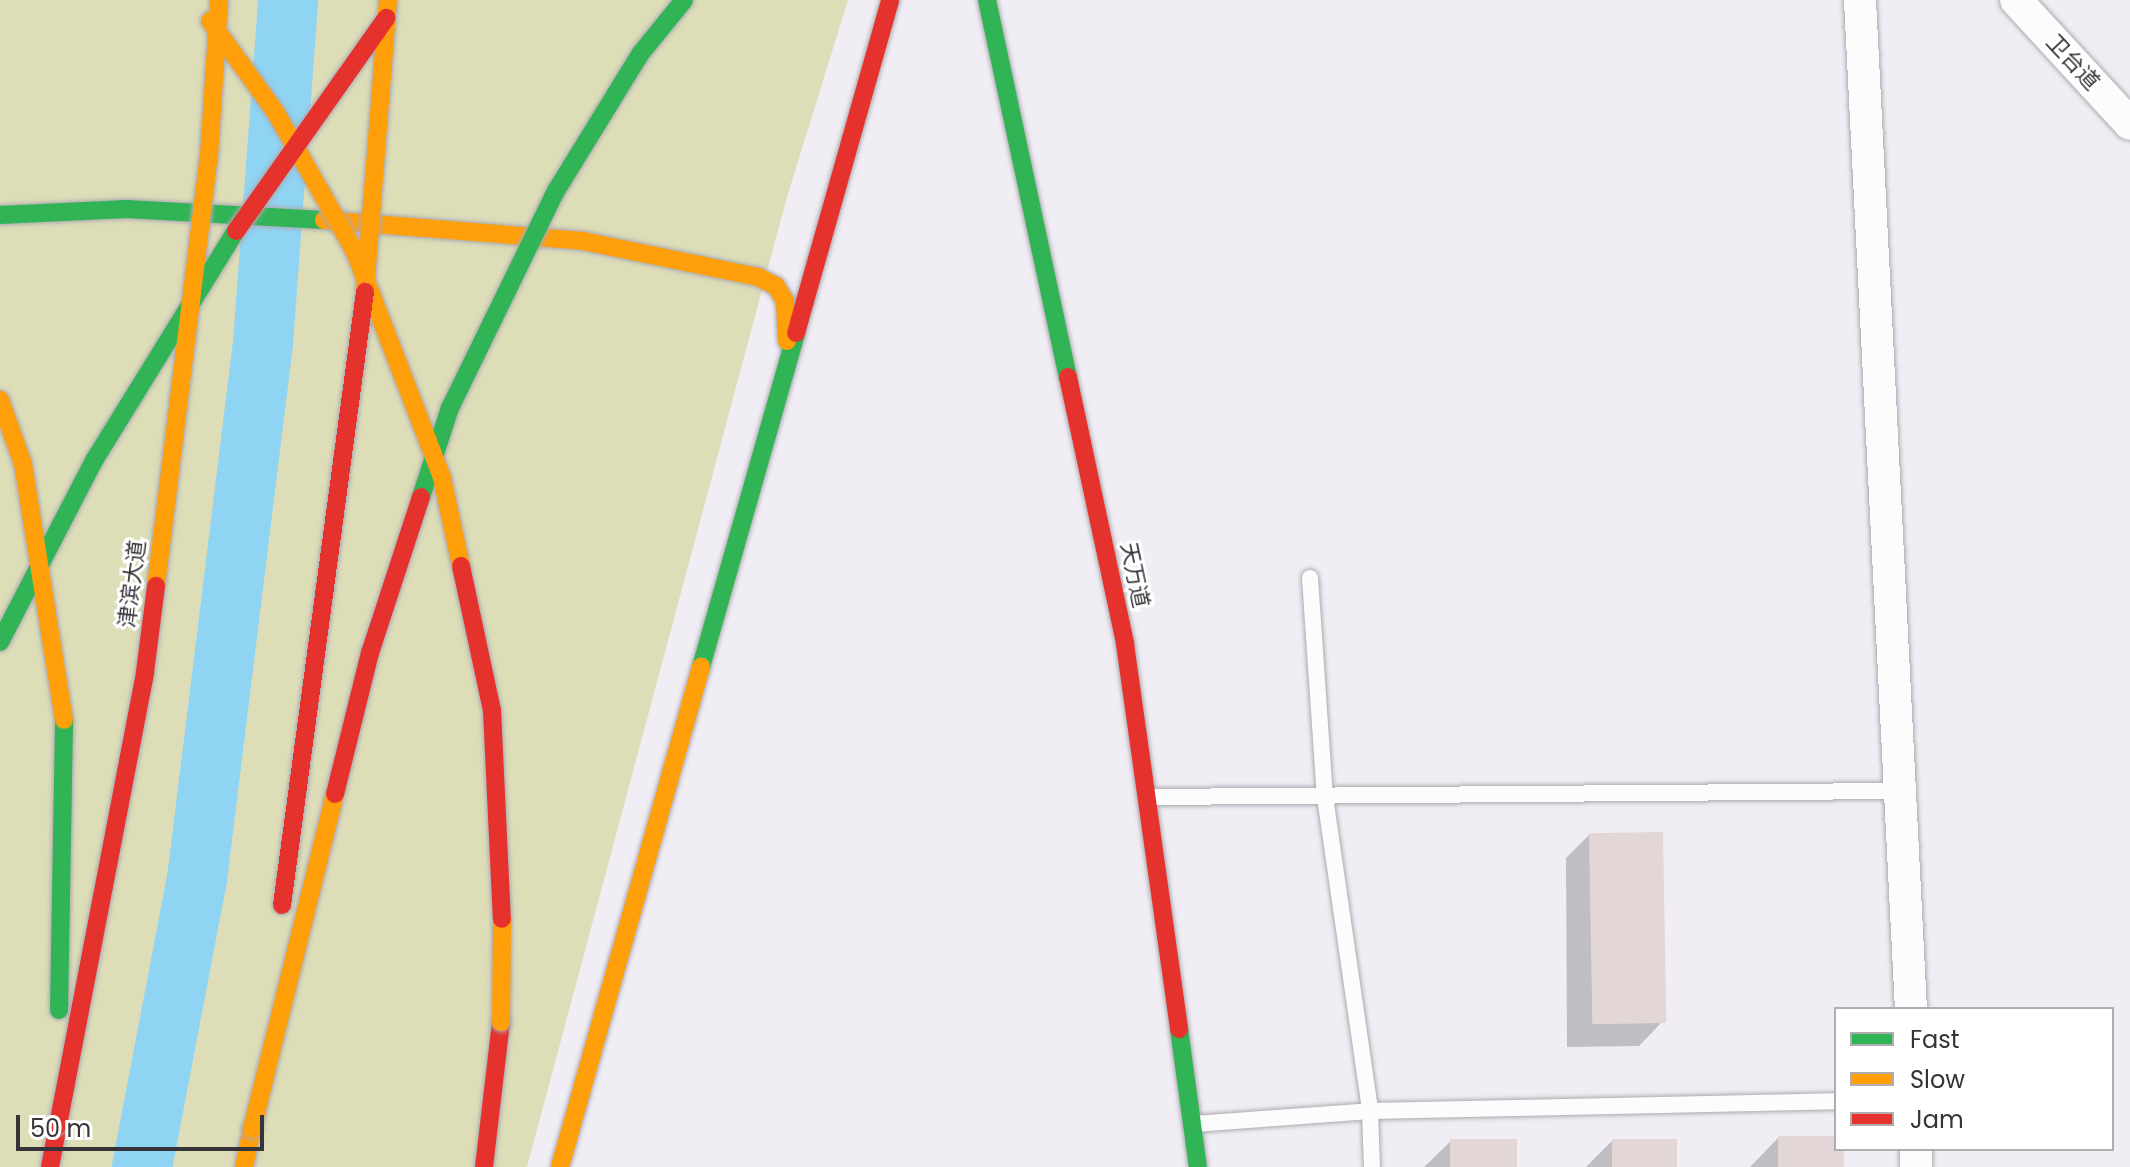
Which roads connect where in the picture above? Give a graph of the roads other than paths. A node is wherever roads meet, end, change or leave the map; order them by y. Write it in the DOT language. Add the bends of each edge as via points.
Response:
graph roads {
  1 [pos="219,0"];
  2 [pos="388,0"];
  3 [pos="400,0"];
  4 [pos="684,0"];
  5 [pos="890,0"];
  6 [pos="987,0"];
  7 [pos="1860,0"];
  8 [pos="2016,0"];
  9 [pos="200,8"];
  10 [pos="2130,124"];
  11 [pos="0,215"];
  12 [pos="219,222"];
  13 [pos="0,227"];
  14 [pos="822,237"];
  15 [pos="776,286"];
  16 [pos="786,356"];
  17 [pos="0,400"];
  18 [pos="1310,578"];
  19 [pos="0,642"];
  20 [pos="1899,791"];
  21 [pos="1148,797"];
  22 [pos="1325,797"];
  23 [pos="1911,1007"];
  24 [pos="1834,1101"];
  25 [pos="1370,1111"];
  26 [pos="1192,1124"];
  27 [pos="58,1125"];
  28 [pos="252,1129"];
  29 [pos="50,1167"];
  30 [pos="244,1167"];
  31 [pos="484,1167"];
  32 [pos="560,1167"];
  33 [pos="1198,1167"];
  34 [pos="1372,1167"];
  1 -- 27 [label="main road, 津滨大道, bridge" via="209,156 145,672"];
  2 -- 28 [label="main road, bridge" via="367,279"];
  3 -- 19 [label="main road, bridge" via="275,171 161,345"];
  4 -- 28 [label="main road, bridge" via="641,53 556,191 450,408 370,653"];
  5 -- 14 [label="main road"];
  6 -- 21 [label="main road, 天万道" via="1125,644"];
  7 -- 20 [label="street"];
  8 -- 10 [label="street, 卫台道"];
  9 -- 31 [label="main road, bridge" via="276,113 355,252 415,400 462,554 492,710 503,881 501,1022"];
  11 -- 12 [label="main road" via="89,209"];
  12 -- 13 [label="main road"];
  12 -- 15 [label="main road, bridge" via="583,241 747,273"];
  14 -- 15 [label="main road" via="800,268"];
  14 -- 16 [label="main road"];
  15 -- 16 [label="main road" via="787,315"];
  16 -- 32 [label="main road"];
  17 -- 27 [label="main road, bridge" via="23,464 63,707"];
  18 -- 22 [label="lane"];
  20 -- 22 [label="lane"];
  20 -- 23 [label="street"];
  21 -- 22 [label="lane"];
  21 -- 26 [label="main road, 天万道"];
  22 -- 25 [label="lane"];
  24 -- 25 [label="lane"];
  25 -- 26 [label="lane"];
  25 -- 34 [label="lane"];
  26 -- 33 [label="main road, 天万道"];
  27 -- 29 [label="main road, 津滨大道"];
  28 -- 30 [label="main road"];
}
